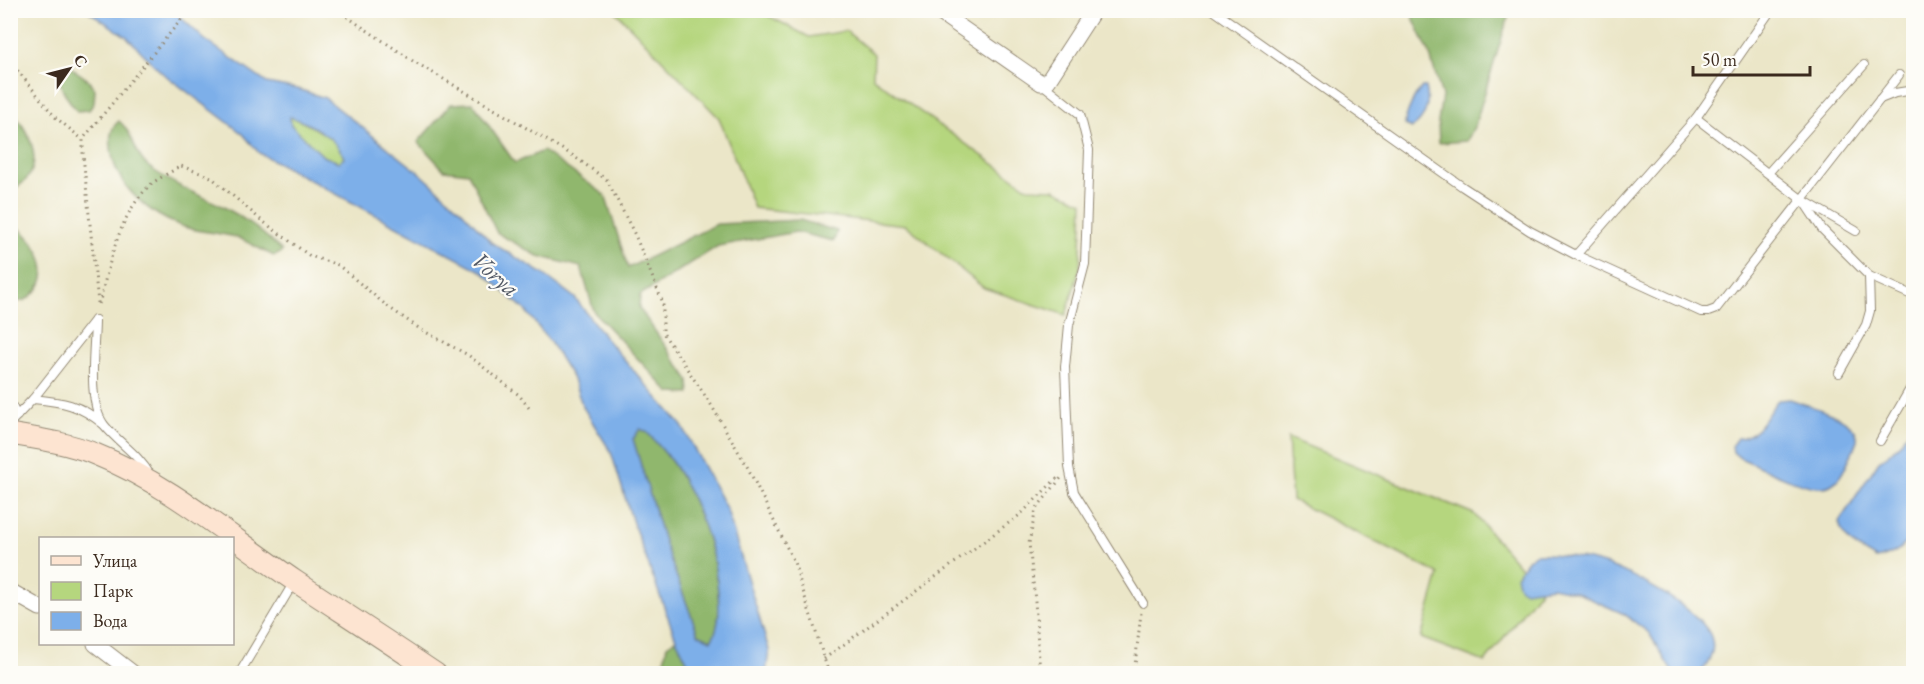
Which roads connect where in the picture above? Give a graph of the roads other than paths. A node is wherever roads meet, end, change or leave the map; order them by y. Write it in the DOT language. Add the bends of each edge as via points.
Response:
graph roads {
  1 [pos="936,10"];
  2 [pos="1094,10"];
  3 [pos="1213,10"];
  4 [pos="1771,10"];
  5 [pos="1864,65"];
  6 [pos="1899,75"];
  7 [pos="1041,83"];
  8 [pos="1914,90"];
  9 [pos="1878,99"];
  10 [pos="1696,118"];
  11 [pos="1769,172"];
  12 [pos="1801,199"];
  13 [pos="1856,231"];
  14 [pos="1576,255"];
  15 [pos="1869,276"];
  16 [pos="1914,296"];
  17 [pos="1839,373"];
  18 [pos="1914,382"];
  19 [pos="33,399"];
  20 [pos="10,402"];
  21 [pos="10,423"];
  22 [pos="14,425"];
  23 [pos="104,425"];
  24 [pos="1880,441"];
  25 [pos="157,487"];
  26 [pos="234,537"];
  27 [pos="234,537"];
  28 [pos="294,580"];
  29 [pos="10,591"];
  30 [pos="1143,603"];
  31 [pos="39,607"];
  32 [pos="96,645"];
  33 [pos="134,674"];
  34 [pos="239,674"];
  35 [pos="436,674"];
  1 -- 7 [label="street"];
  2 -- 7 [label="street" via="1048,81"];
  3 -- 14 [label="lane" via="1462,187"];
  4 -- 10 [label="lane"];
  5 -- 11 [label="lane"];
  6 -- 9 [label="lane"];
  7 -- 30 [label="lane" via="1080,114 1089,150 1086,264 1070,325 1065,367 1069,467 1074,492"];
  8 -- 9 [label="lane"];
  9 -- 12 [label="lane"];
  10 -- 11 [label="lane"];
  10 -- 14 [label="lane"];
  11 -- 12 [label="lane"];
  12 -- 13 [label="lane"];
  12 -- 14 [label="lane" via="1716,309 1708,312"];
  12 -- 15 [label="lane" via="1822,229"];
  15 -- 16 [label="lane"];
  15 -- 17 [label="lane" via="1870,311 1866,325"];
  18 -- 24 [label="lane"];
  19 -- 22 [label="lane"];
  19 -- 23 [label="lane" via="68,403"];
  19 -- 23 [label="lane" via="95,320 94,387"];
  20 -- 22 [label="lane"];
  21 -- 22 [label="lane"];
  22 -- 25 [label="street" via="94,453"];
  23 -- 25 [label="lane" via="139,458"];
  25 -- 26 [label="street"];
  27 -- 28 [label="street"];
  28 -- 34 [label="lane"];
  28 -- 35 [label="street"];
  29 -- 31 [label="street"];
  32 -- 33 [label="street"];
}
